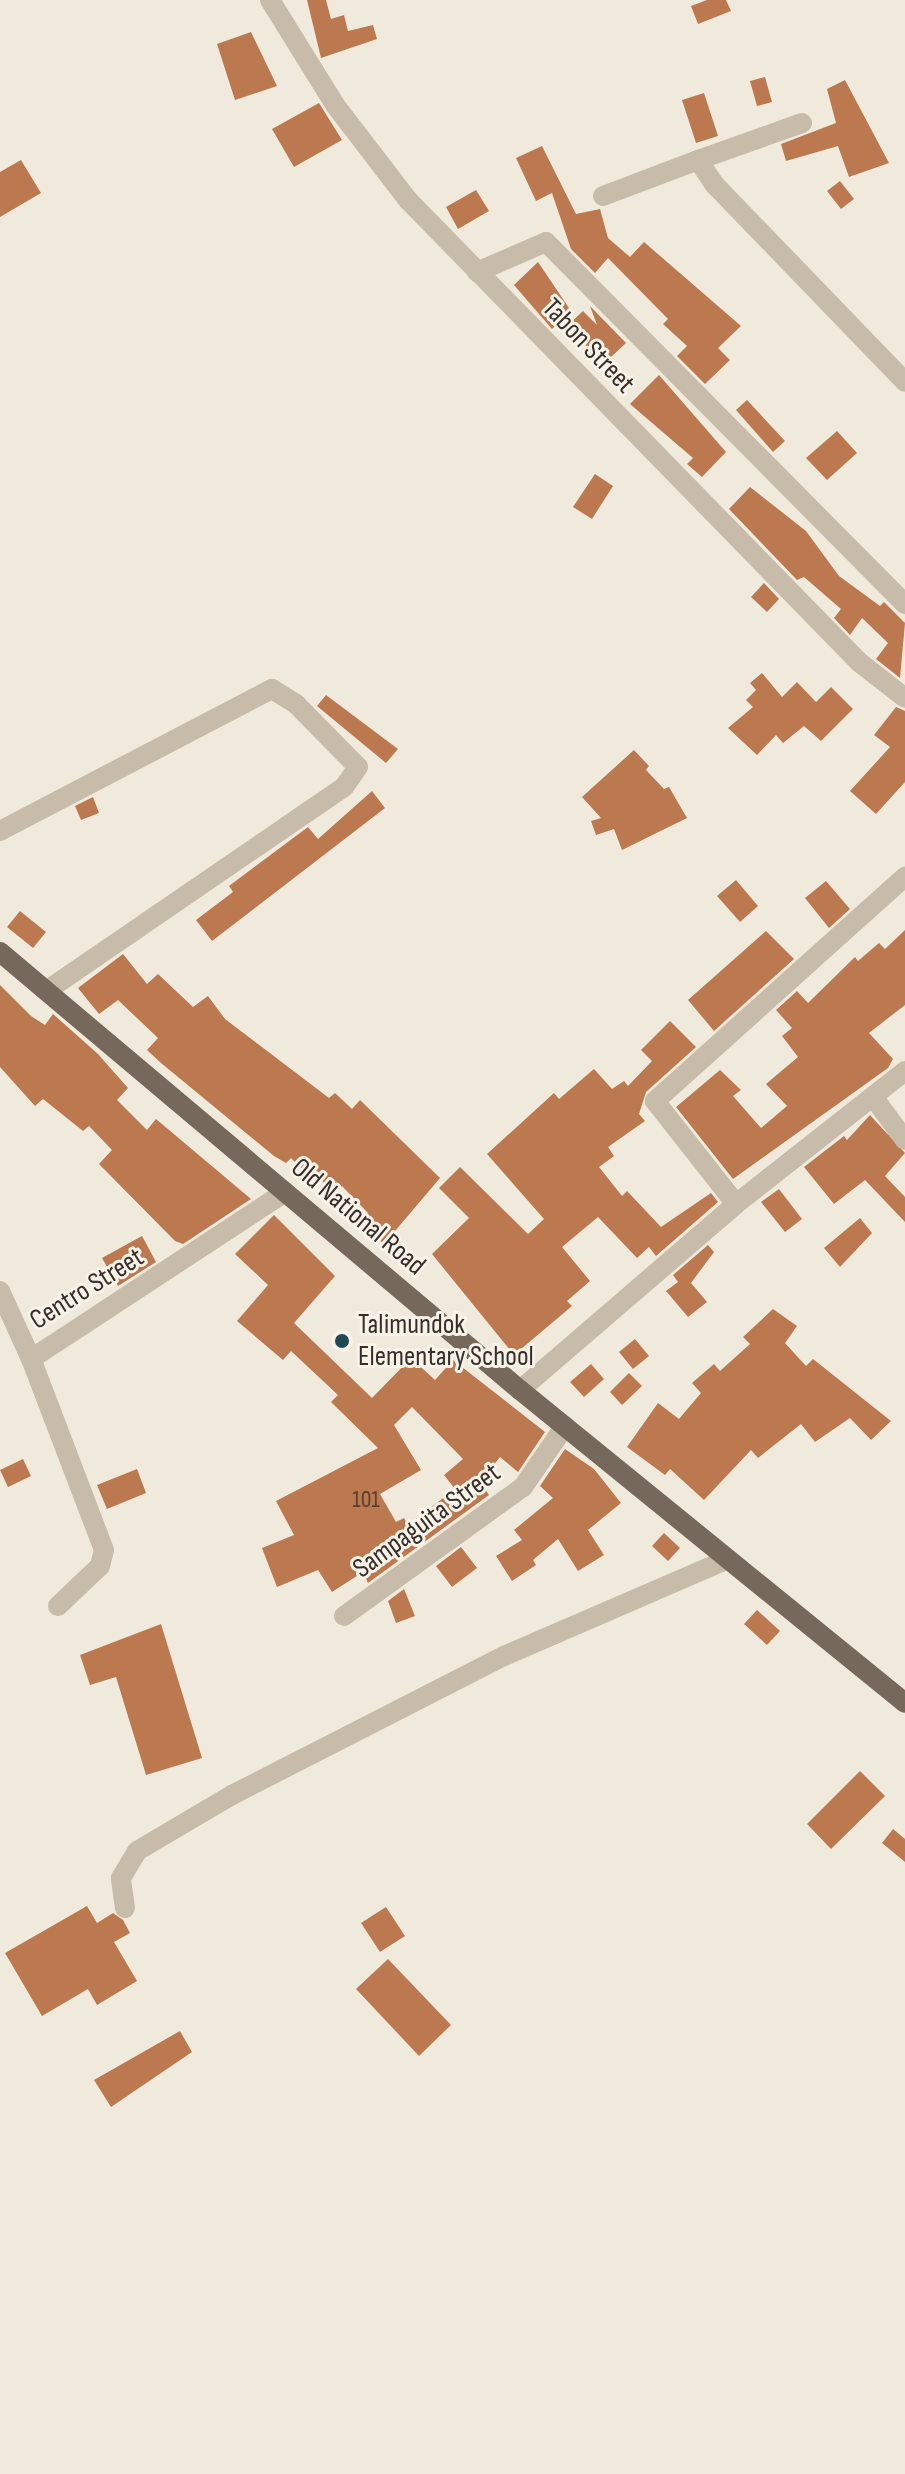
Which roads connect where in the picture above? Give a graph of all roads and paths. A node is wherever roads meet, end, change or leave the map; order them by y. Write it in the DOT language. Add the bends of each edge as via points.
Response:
graph roads {
  1 [pos="270,0"];
  2 [pos="802,123"];
  3 [pos="698,160"];
  4 [pos="603,196"];
  5 [pos="477,272"];
  6 [pos="905,382"];
  7 [pos="905,604"];
  8 [pos="905,698"];
  9 [pos="0,831"];
  10 [pos="905,877"];
  11 [pos="0,952"];
  12 [pos="46,991"];
  13 [pos="905,1071"];
  14 [pos="874,1098"];
  15 [pos="905,1140"];
  16 [pos="285,1192"];
  17 [pos="736,1204"];
  18 [pos="0,1291"];
  19 [pos="31,1359"];
  20 [pos="520,1390"];
  21 [pos="565,1426"];
  22 [pos="728,1559"];
  23 [pos="58,1606"];
  24 [pos="344,1616"];
  25 [pos="905,1703"];
  26 [pos="125,1908"];
  1 -- 5 [label="street, Tabon Street" via="344,117 408,200"];
  2 -- 3 [label="street"];
  3 -- 4 [label="street"];
  3 -- 6 [label="street" via="714,184"];
  5 -- 7 [label="street" via="546,242"];
  5 -- 8 [label="street, Tabon Street" via="859,662"];
  9 -- 12 [label="street" via="272,689 296,704 358,767 344,787"];
  10 -- 17 [label="street" via="655,1101"];
  11 -- 12 [label="main road, Old National Road"];
  12 -- 16 [label="main road, Old National Road"];
  13 -- 14 [label="street"];
  14 -- 15 [label="street"];
  14 -- 17 [label="street"];
  16 -- 19 [label="street, Centro Street"];
  16 -- 20 [label="main road, Old National Road"];
  17 -- 20 [label="street"];
  18 -- 19 [label="street"];
  19 -- 23 [label="street, Centro Street" via="104,1550 100,1566"];
  20 -- 21 [label="main road, Old National Road"];
  21 -- 22 [label="main road, Old National Road"];
  21 -- 24 [label="street, Sampaguita Street" via="523,1487"];
  22 -- 25 [label="main road, Old National Road"];
  22 -- 26 [label="street" via="504,1656 232,1795 137,1851 121,1878"];
}
